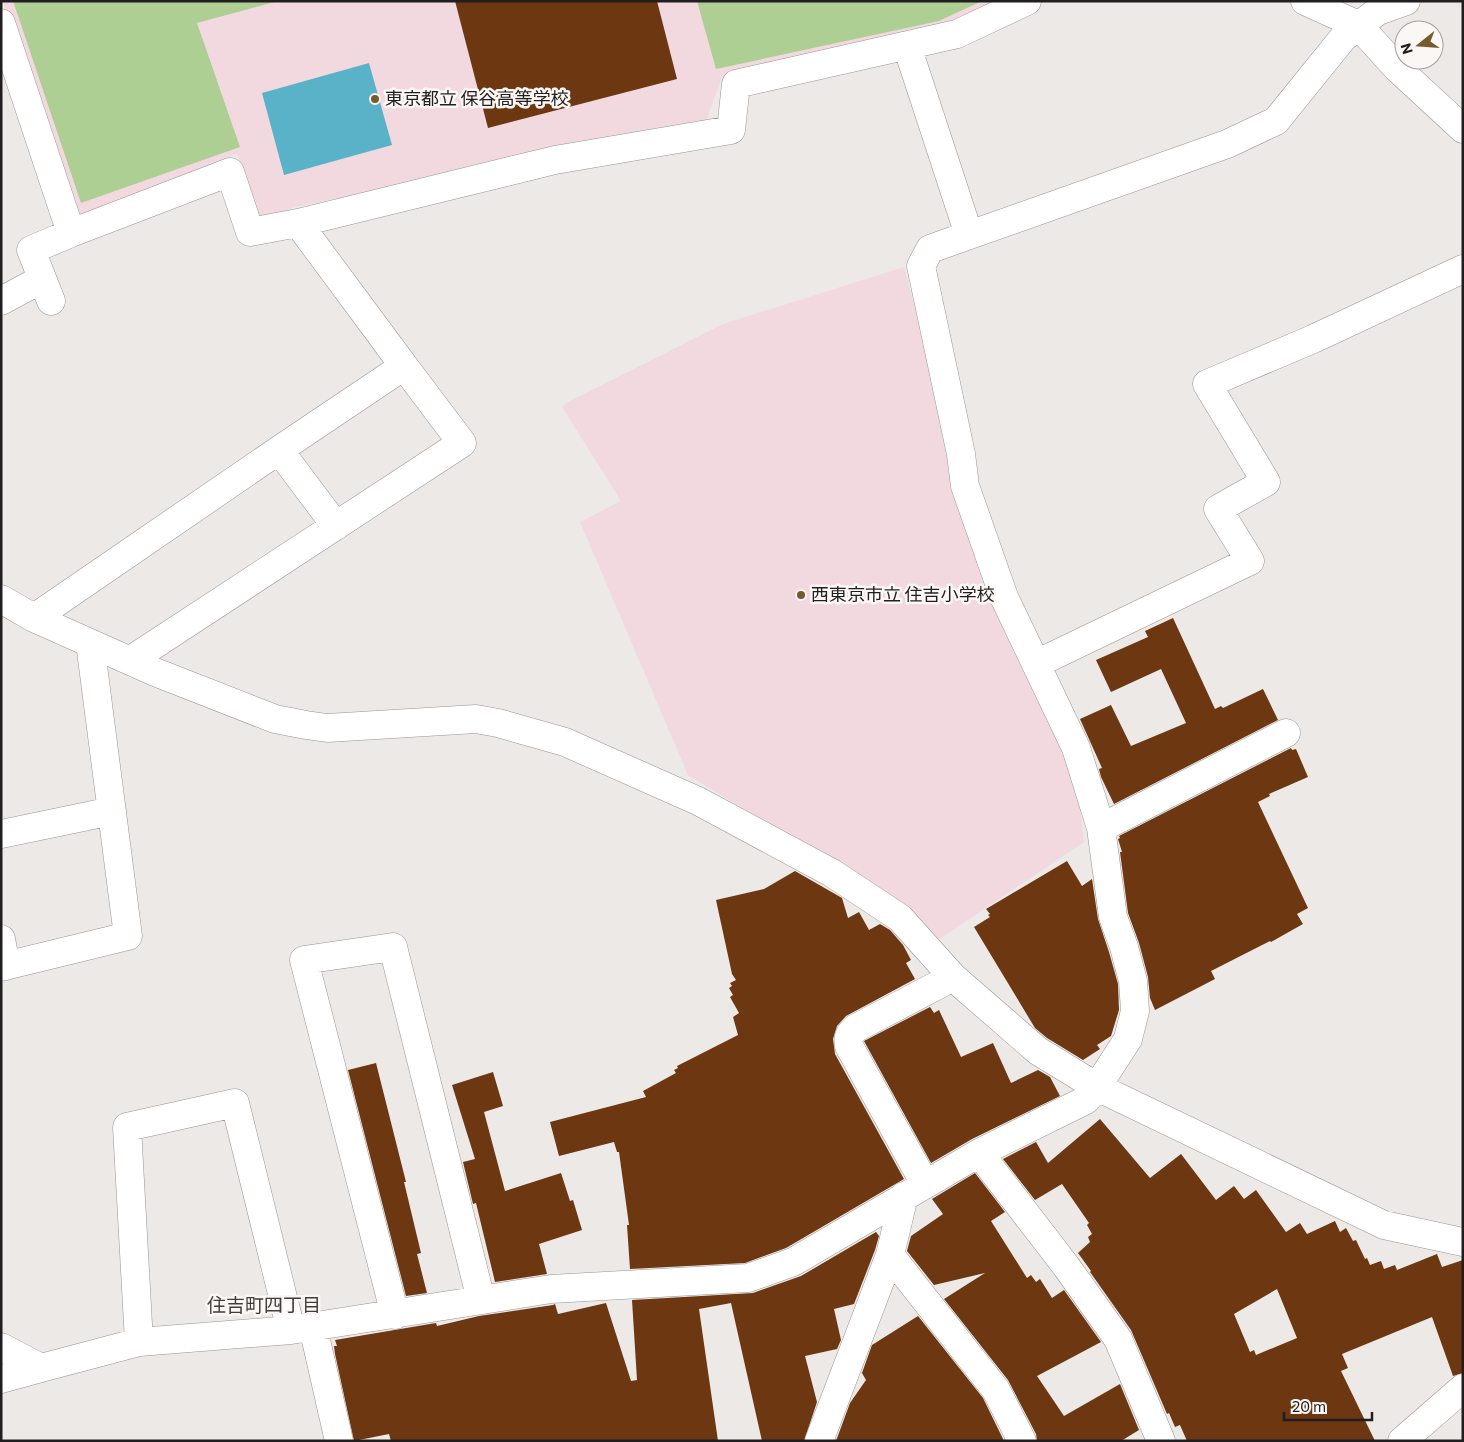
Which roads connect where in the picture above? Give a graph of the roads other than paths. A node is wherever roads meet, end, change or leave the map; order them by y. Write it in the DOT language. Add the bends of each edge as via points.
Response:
graph roads {
  1 [pos="1027,1"];
  2 [pos="1305,1"];
  3 [pos="1406,1"];
  4 [pos="1370,13"];
  5 [pos="1,23"];
  6 [pos="907,46"];
  7 [pos="1463,130"];
  8 [pos="298,223"];
  9 [pos="71,233"];
  10 [pos="969,235"];
  11 [pos="1463,269"];
  12 [pos="1,302"];
  13 [pos="404,366"];
  14 [pos="279,450"];
  15 [pos="336,526"];
  16 [pos="1,599"];
  17 [pos="34,618"];
  18 [pos="90,643"];
  19 [pos="131,660"];
  20 [pos="1036,664"];
  21 [pos="1286,733"];
  22 [pos="112,812"];
  23 [pos="1101,828"];
  24 [pos="1,834"];
  25 [pos="1,939"];
  26 [pos="3,966"];
  27 [pos="953,978"];
  28 [pos="1097,1087"];
  29 [pos="979,1153"];
  30 [pos="915,1190"];
  31 [pos="1463,1242"];
  32 [pos="890,1255"];
  33 [pos="481,1300"];
  34 [pos="395,1315"];
  35 [pos="302,1329"];
  36 [pos="139,1342"];
  37 [pos="1,1347"];
  38 [pos="41,1368"];
  39 [pos="1,1379"];
  40 [pos="1463,1388"];
  41 [pos="339,1441"];
  42 [pos="819,1441"];
  43 [pos="1022,1441"];
  44 [pos="1161,1441"];
  45 [pos="1402,1441"];
  1 -- 6 [label="street" via="957,34"];
  2 -- 4 [label="street"];
  3 -- 4 [label="street"];
  4 -- 7 [label="street" via="1397,68"];
  4 -- 10 [label="street" via="1343,38 1276,122 1227,144"];
  5 -- 9 [label="street"];
  6 -- 8 [label="street" via="736,84 731,130 555,160"];
  6 -- 10 [label="street"];
  8 -- 9 [label="street" via="250,232 230,172"];
  8 -- 13 [label="street"];
  9 -- 12 [label="street" via="31,250 47,290"];
  10 -- 20 [label="street" via="930,249 921,266 966,486 1004,597"];
  11 -- 20 [label="street" via="1207,384 1266,482 1218,509 1250,561"];
  13 -- 14 [label="street"];
  13 -- 15 [label="street" via="462,443"];
  14 -- 15 [label="street"];
  14 -- 17 [label="street"];
  15 -- 19 [label="street"];
  16 -- 17 [label="street"];
  17 -- 18 [label="street"];
  18 -- 19 [label="street"];
  18 -- 22 [label="street"];
  19 -- 27 [label="street" via="275,718 306,725 327,728 476,719 565,742 698,800 832,873 900,918"];
  20 -- 23 [label="street" via="1076,748"];
  21 -- 23 [label="street"];
  22 -- 24 [label="street"];
  22 -- 26 [label="street" via="128,936"];
  23 -- 28 [label="street" via="1113,917 1133,981 1135,1011 1128,1039"];
  25 -- 26 [label="street"];
  27 -- 28 [label="street" via="1038,1051"];
  27 -- 30 [label="street" via="856,1028 848,1038"];
  28 -- 29 [label="street" via="1086,1100"];
  28 -- 31 [label="street" via="1384,1225"];
  29 -- 30 [label="street"];
  29 -- 44 [label="street" via="1118,1338"];
  30 -- 32 [label="street"];
  30 -- 33 [label="street" via="793,1262 748,1278 552,1289"];
  32 -- 42 [label="street"];
  32 -- 43 [label="street" via="996,1390"];
  33 -- 34 [label="street"];
  33 -- 34 [label="street" via="393,947 304,960"];
  34 -- 35 [label="street"];
  35 -- 36 [label="street"];
  35 -- 36 [label="street" via="235,1103 127,1127"];
  35 -- 41 [label="street"];
  36 -- 38 [label="street"];
  37 -- 38 [label="street"];
  38 -- 39 [label="street"];
  40 -- 45 [label="street"];
}
